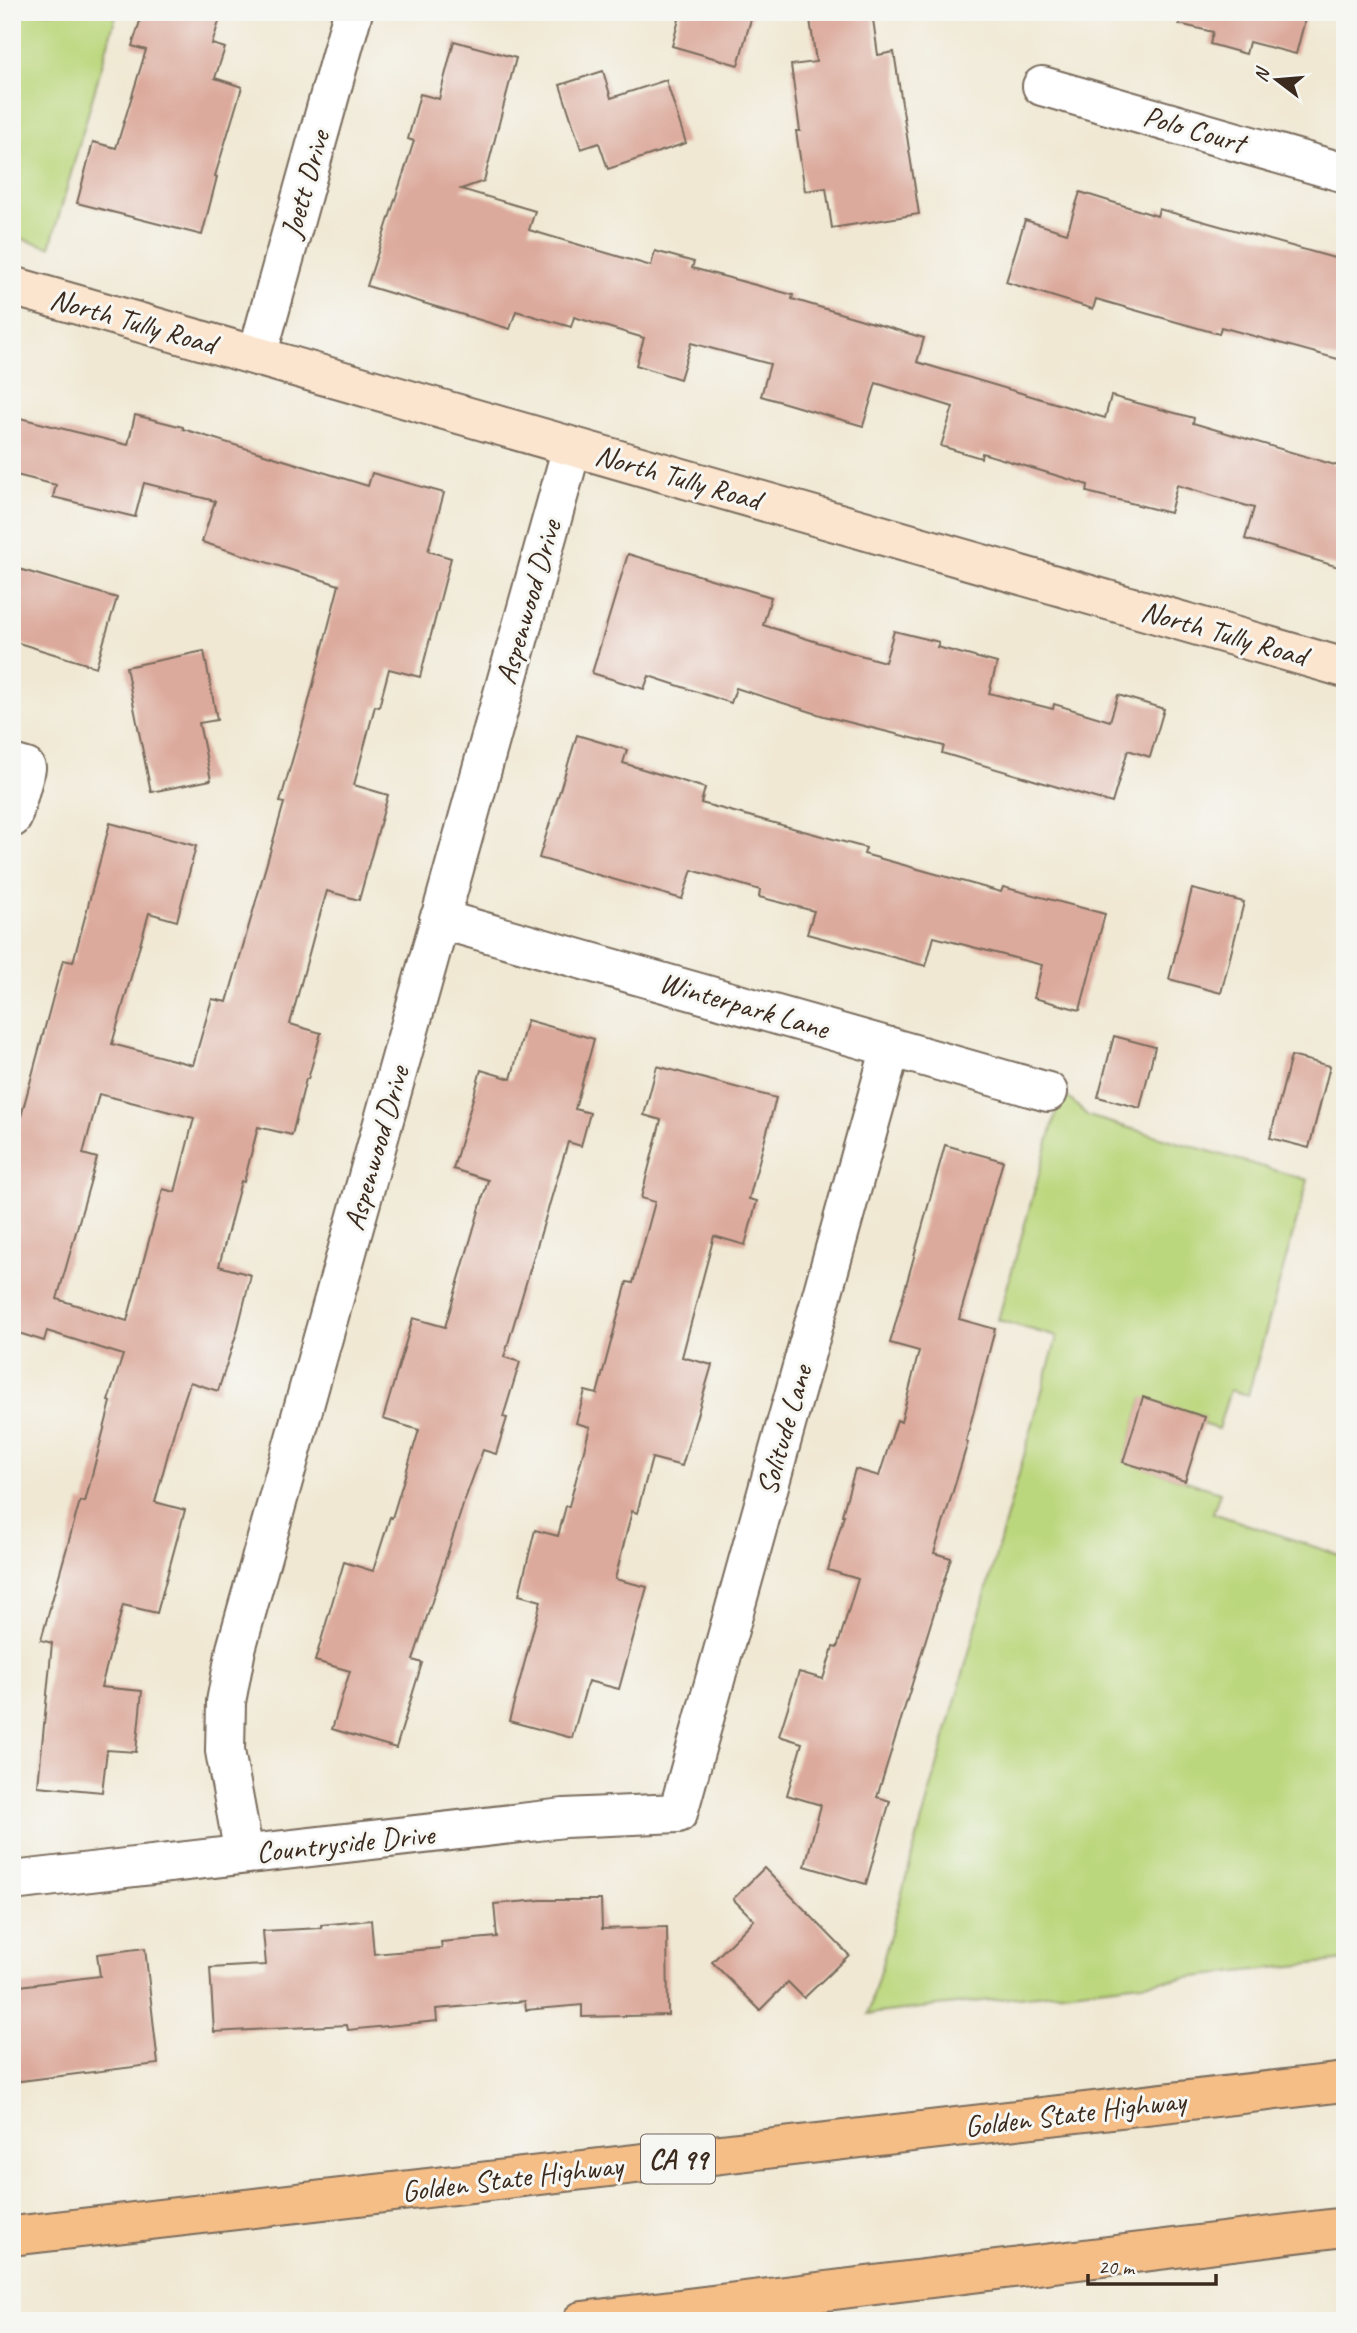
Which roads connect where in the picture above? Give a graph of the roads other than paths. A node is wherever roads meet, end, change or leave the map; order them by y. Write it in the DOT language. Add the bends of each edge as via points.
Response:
graph roads {
  1 [pos="354,12"];
  2 [pos="1042,86"];
  3 [pos="1345,173"];
  4 [pos="12,286"];
  5 [pos="257,356"];
  6 [pos="572,447"];
  7 [pos="1345,668"];
  8 [pos="12,764"];
  9 [pos="12,818"];
  10 [pos="439,919"];
  11 [pos="891,1047"];
  12 [pos="1048,1092"];
  13 [pos="678,1813"];
  14 [pos="244,1854"];
  15 [pos="12,1881"];
  16 [pos="1345,2082"];
  17 [pos="1345,2227"];
  18 [pos="12,2236"];
  19 [pos="582,2321"];
  1 -- 5 [label="street, Joett Drive"];
  2 -- 3 [label="street, Polo Court"];
  4 -- 5 [label="street, North Tully Road"];
  5 -- 6 [label="street, North Tully Road"];
  6 -- 7 [label="street, North Tully Road"];
  6 -- 10 [label="street, Aspenwood Drive"];
  8 -- 9 [label="street" via="26,768"];
  10 -- 11 [label="street, Winterpark Lane"];
  10 -- 14 [label="street, Aspenwood Drive" via="236,1649 226,1702 225,1751"];
  11 -- 12 [label="street, Winterpark Lane"];
  11 -- 13 [label="street, Solitude Lane"];
  13 -- 14 [label="street, Countryside Drive" via="564,1818"];
  14 -- 15 [label="street, Countryside Drive"];
  16 -- 18 [label="highway, Golden State Highway / CA 99"];
  17 -- 19 [label="highway"];
}
